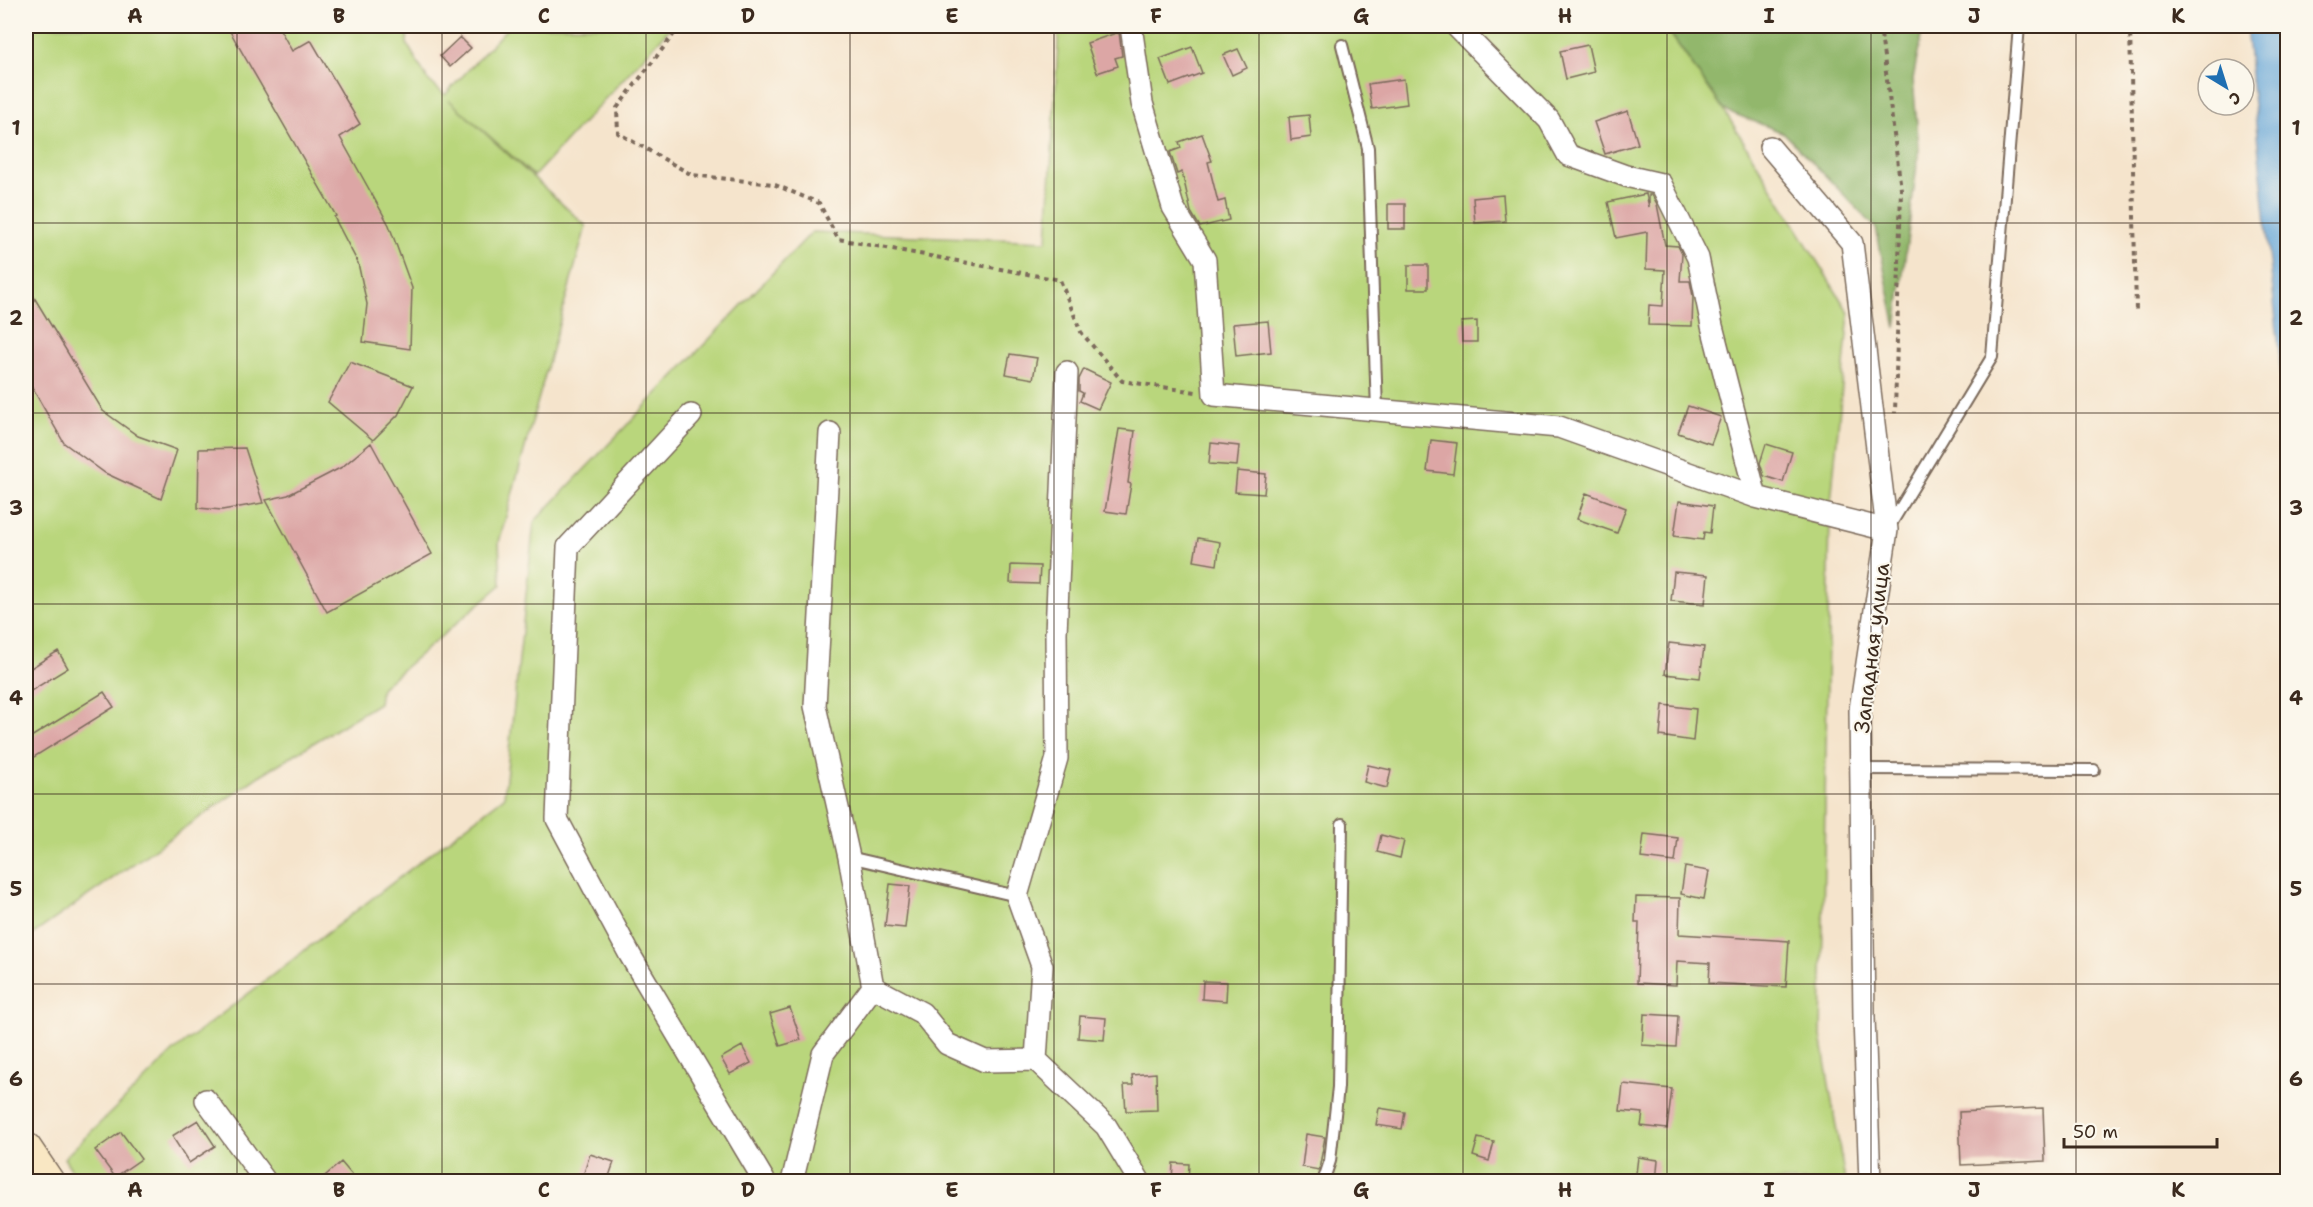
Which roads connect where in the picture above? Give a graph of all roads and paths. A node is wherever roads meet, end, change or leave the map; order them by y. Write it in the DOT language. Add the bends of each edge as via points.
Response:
graph roads {
  1 [pos="680,26"];
  2 [pos="1131,26"];
  3 [pos="1456,26"];
  4 [pos="1880,26"];
  5 [pos="2019,26"];
  6 [pos="2130,26"];
  7 [pos="1342,45"];
  8 [pos="1770,147"];
  9 [pos="2136,312"];
  10 [pos="1067,372"];
  11 [pos="1215,395"];
  12 [pos="1377,410"];
  13 [pos="691,415"];
  14 [pos="1895,421"];
  15 [pos="830,433"];
  16 [pos="1756,497"];
  17 [pos="1887,530"];
  18 [pos="1861,769"];
  19 [pos="2094,770"];
  20 [pos="1342,824"];
  21 [pos="849,856"];
  22 [pos="1017,896"];
  23 [pos="873,987"];
  24 [pos="1036,1060"];
  25 [pos="206,1100"];
  26 [pos="26,1148"];
  27 [pos="49,1182"];
  28 [pos="266,1182"];
  29 [pos="765,1182"];
  30 [pos="792,1182"];
  31 [pos="1140,1182"];
  32 [pos="1323,1182"];
  33 [pos="1870,1182"];
  1 -- 11 [label="path" via="617,108 618,133 692,175 772,184 819,203 838,238 1060,280 1081,332 1122,381"];
  2 -- 11 [label="street" via="1142,103 1173,207 1205,260"];
  3 -- 16 [label="street" via="1549,120 1568,155 1661,184 1698,258"];
  4 -- 14 [label="path" via="1901,189"];
  5 -- 17 [label="lane" via="1992,357"];
  6 -- 9 [label="path"];
  7 -- 12 [label="lane" via="1368,148"];
  8 -- 17 [label="street, Западная улица" via="1852,243"];
  10 -- 22 [label="street" via="1056,633 1057,758"];
  11 -- 12 [label="street"];
  12 -- 16 [label="street" via="1559,427"];
  13 -- 29 [label="street" via="568,547 557,819 630,955"];
  15 -- 21 [label="street" via="815,706"];
  16 -- 17 [label="street"];
  17 -- 18 [label="street, Западная улица" via="1860,710"];
  18 -- 19 [label="lane"];
  18 -- 33 [label="street, Западная улица"];
  20 -- 32 [label="lane" via="1338,1088 1330,1161"];
  21 -- 22 [label="lane"];
  21 -- 23 [label="street"];
  22 -- 24 [label="street" via="1042,966"];
  23 -- 24 [label="street" via="922,1013 947,1044 985,1060"];
  23 -- 30 [label="street" via="823,1054"];
  24 -- 31 [label="street" via="1106,1126"];
  25 -- 28 [label="street"];
  26 -- 27 [label="main road"];
}
